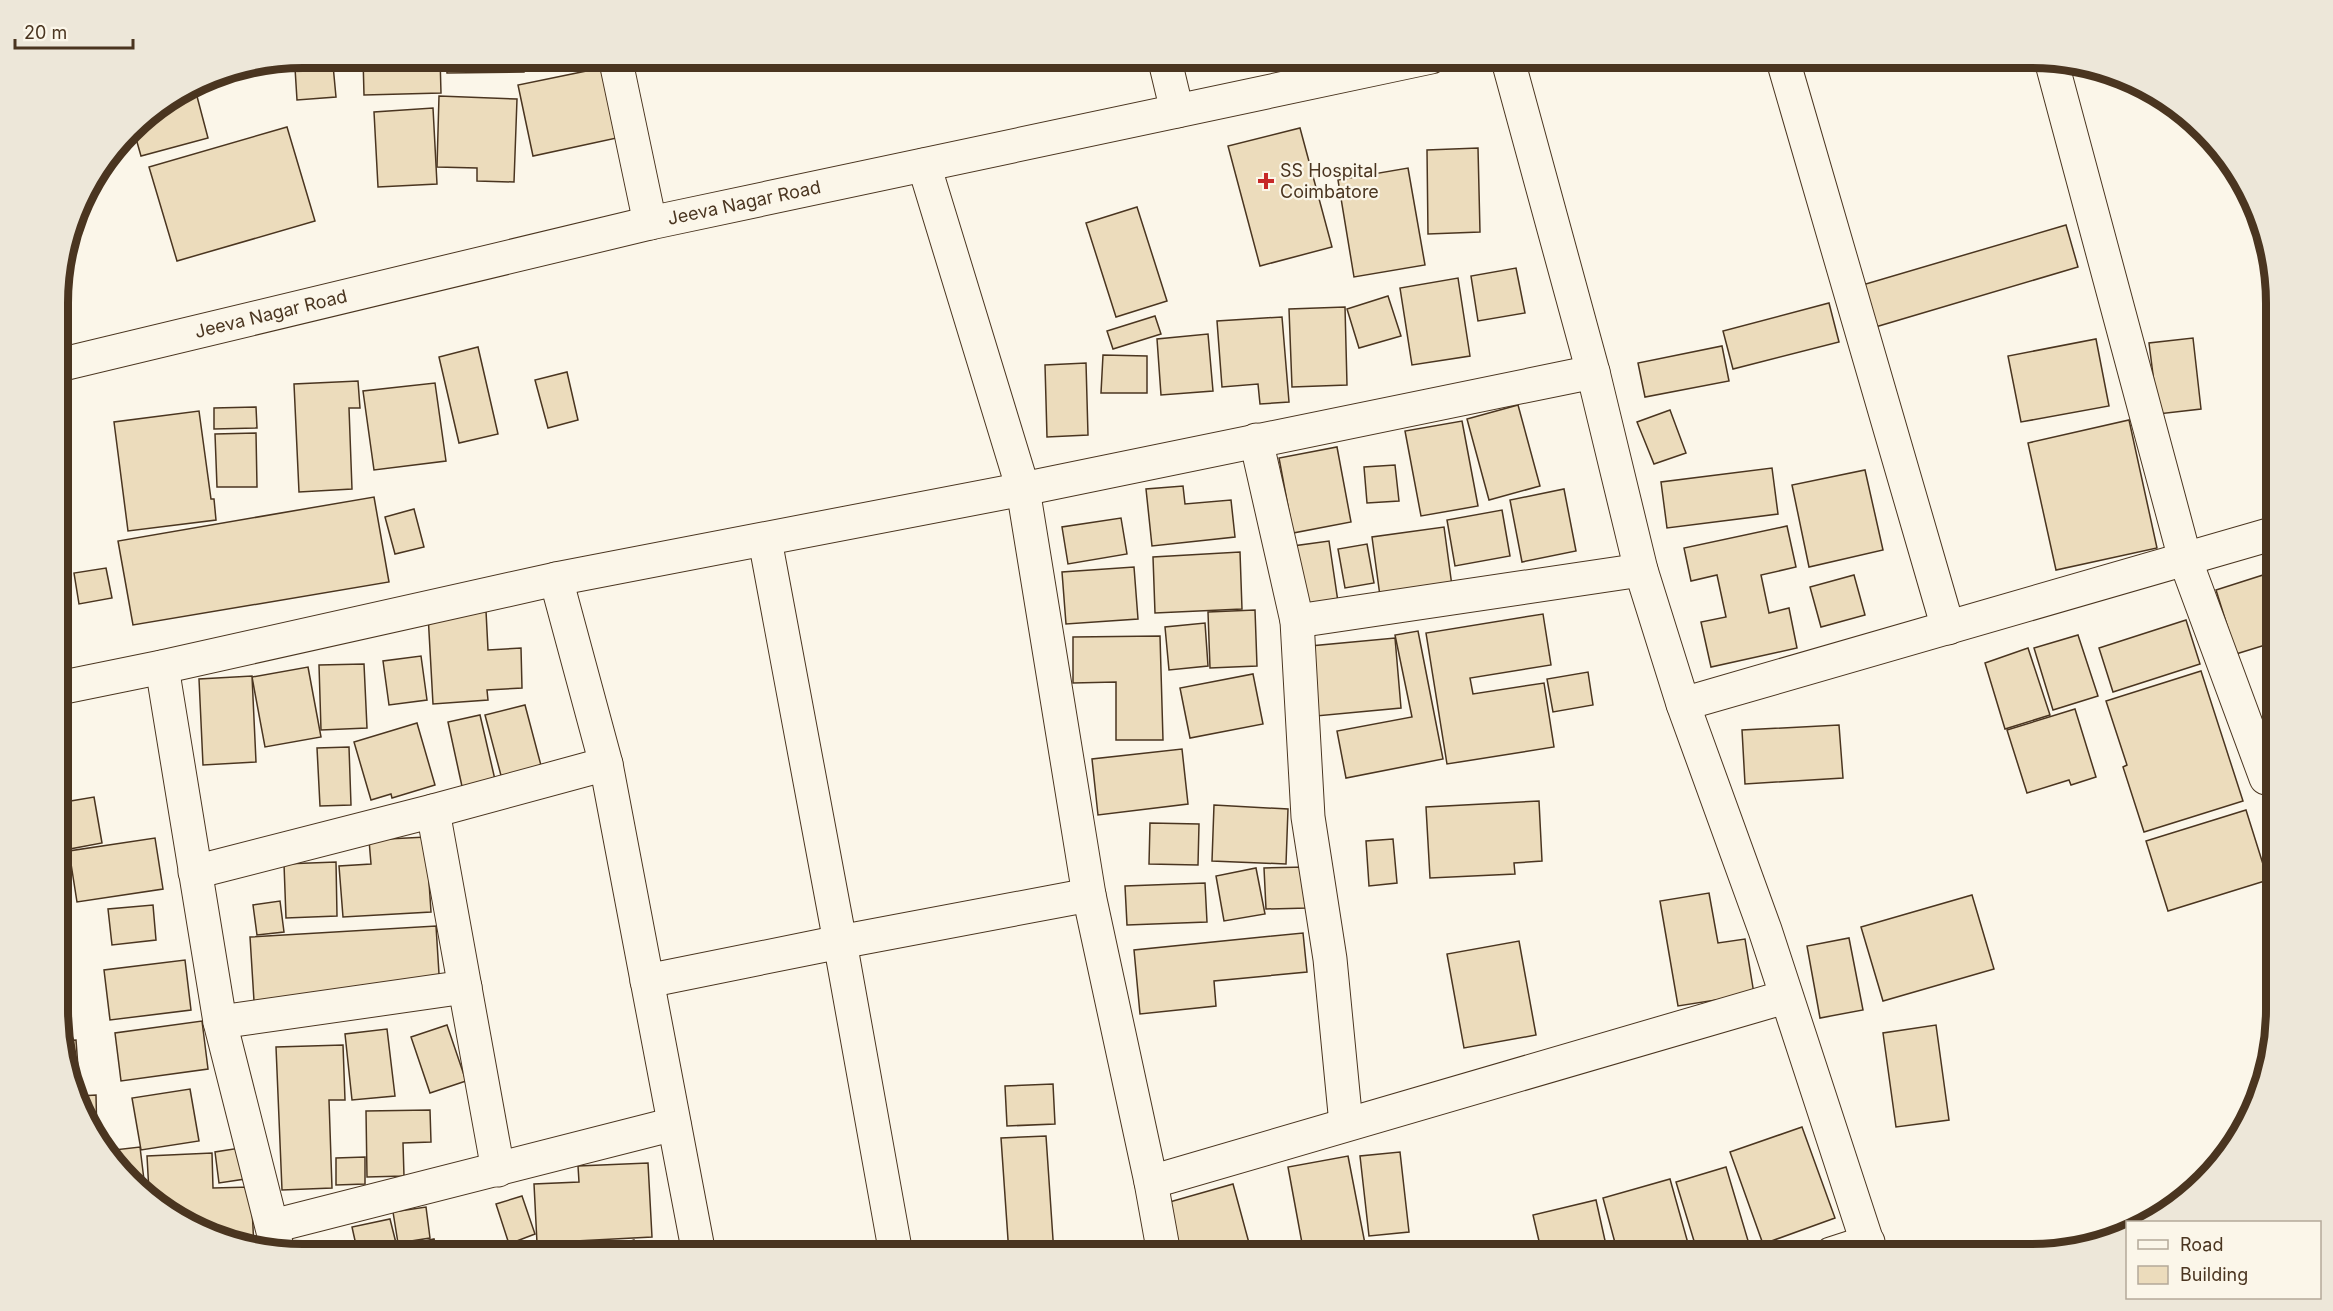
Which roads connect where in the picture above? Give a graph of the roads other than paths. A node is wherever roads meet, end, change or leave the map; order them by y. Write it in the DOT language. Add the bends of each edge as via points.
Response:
graph roads {
  1 [pos="617,68"];
  2 [pos="1167,68"];
  3 [pos="1379,68"];
  4 [pos="1510,68"];
  5 [pos="1785,68"];
  6 [pos="2053,69"];
  7 [pos="1177,111"];
  8 [pos="924,165"];
  9 [pos="650,223"];
  10 [pos="68,363"];
  11 [pos="1593,372"];
  12 [pos="1256,440"];
  13 [pos="1023,489"];
  14 [pos="2266,536"];
  15 [pos="765,540"];
  16 [pos="2185,559"];
  17 [pos="1641,570"];
  18 [pos="556,579"];
  19 [pos="1297,621"];
  20 [pos="1948,628"];
  21 [pos="162,667"];
  22 [pos="68,686"];
  23 [pos="1683,704"];
  24 [pos="606,764"];
  25 [pos="2266,778"];
  26 [pos="433,811"];
  27 [pos="195,872"];
  28 [pos="1089,895"];
  29 [pos="840,942"];
  30 [pos="647,981"];
  31 [pos="465,987"];
  32 [pos="1785,997"];
  33 [pos="220,1022"];
  34 [pos="674,1124"];
  35 [pos="1346,1124"];
  36 [pos="498,1170"];
  37 [pos="1151,1182"];
  38 [pos="275,1239"];
  39 [pos="697,1244"];
  40 [pos="894,1244"];
  41 [pos="1162,1244"];
  42 [pos="1869,1244"];
  1 -- 9 [label="street"];
  2 -- 7 [label="street"];
  3 -- 7 [label="street, Jeeva Nagar Road"];
  4 -- 11 [label="street"];
  5 -- 20 [label="street"];
  6 -- 16 [label="street"];
  7 -- 8 [label="street, Jeeva Nagar Road"];
  8 -- 9 [label="street, Jeeva Nagar Road"];
  8 -- 13 [label="street"];
  9 -- 10 [label="street, Jeeva Nagar Road"];
  11 -- 12 [label="street"];
  11 -- 17 [label="street"];
  12 -- 13 [label="street"];
  12 -- 19 [label="street"];
  13 -- 15 [label="street"];
  13 -- 28 [label="street"];
  14 -- 16 [label="street"];
  15 -- 18 [label="street"];
  15 -- 29 [label="street"];
  16 -- 20 [label="street"];
  16 -- 25 [label="street"];
  17 -- 19 [label="street"];
  17 -- 23 [label="street"];
  18 -- 21 [label="street"];
  18 -- 24 [label="street"];
  19 -- 35 [label="street" via="1308,817 1330,959"];
  20 -- 23 [label="street"];
  21 -- 22 [label="street"];
  21 -- 27 [label="street"];
  23 -- 32 [label="street" via="1765,930"];
  24 -- 26 [label="street"];
  24 -- 30 [label="street"];
  26 -- 27 [label="street"];
  26 -- 31 [label="street"];
  27 -- 33 [label="street"];
  28 -- 29 [label="street"];
  28 -- 37 [label="street"];
  29 -- 30 [label="street"];
  29 -- 40 [label="street"];
  30 -- 34 [label="street"];
  31 -- 33 [label="street"];
  31 -- 36 [label="street"];
  32 -- 35 [label="street"];
  32 -- 42 [label="street"];
  33 -- 38 [label="street"];
  34 -- 36 [label="street"];
  34 -- 39 [label="street"];
  35 -- 37 [label="street"];
  36 -- 38 [label="street"];
  37 -- 41 [label="street"];
}
